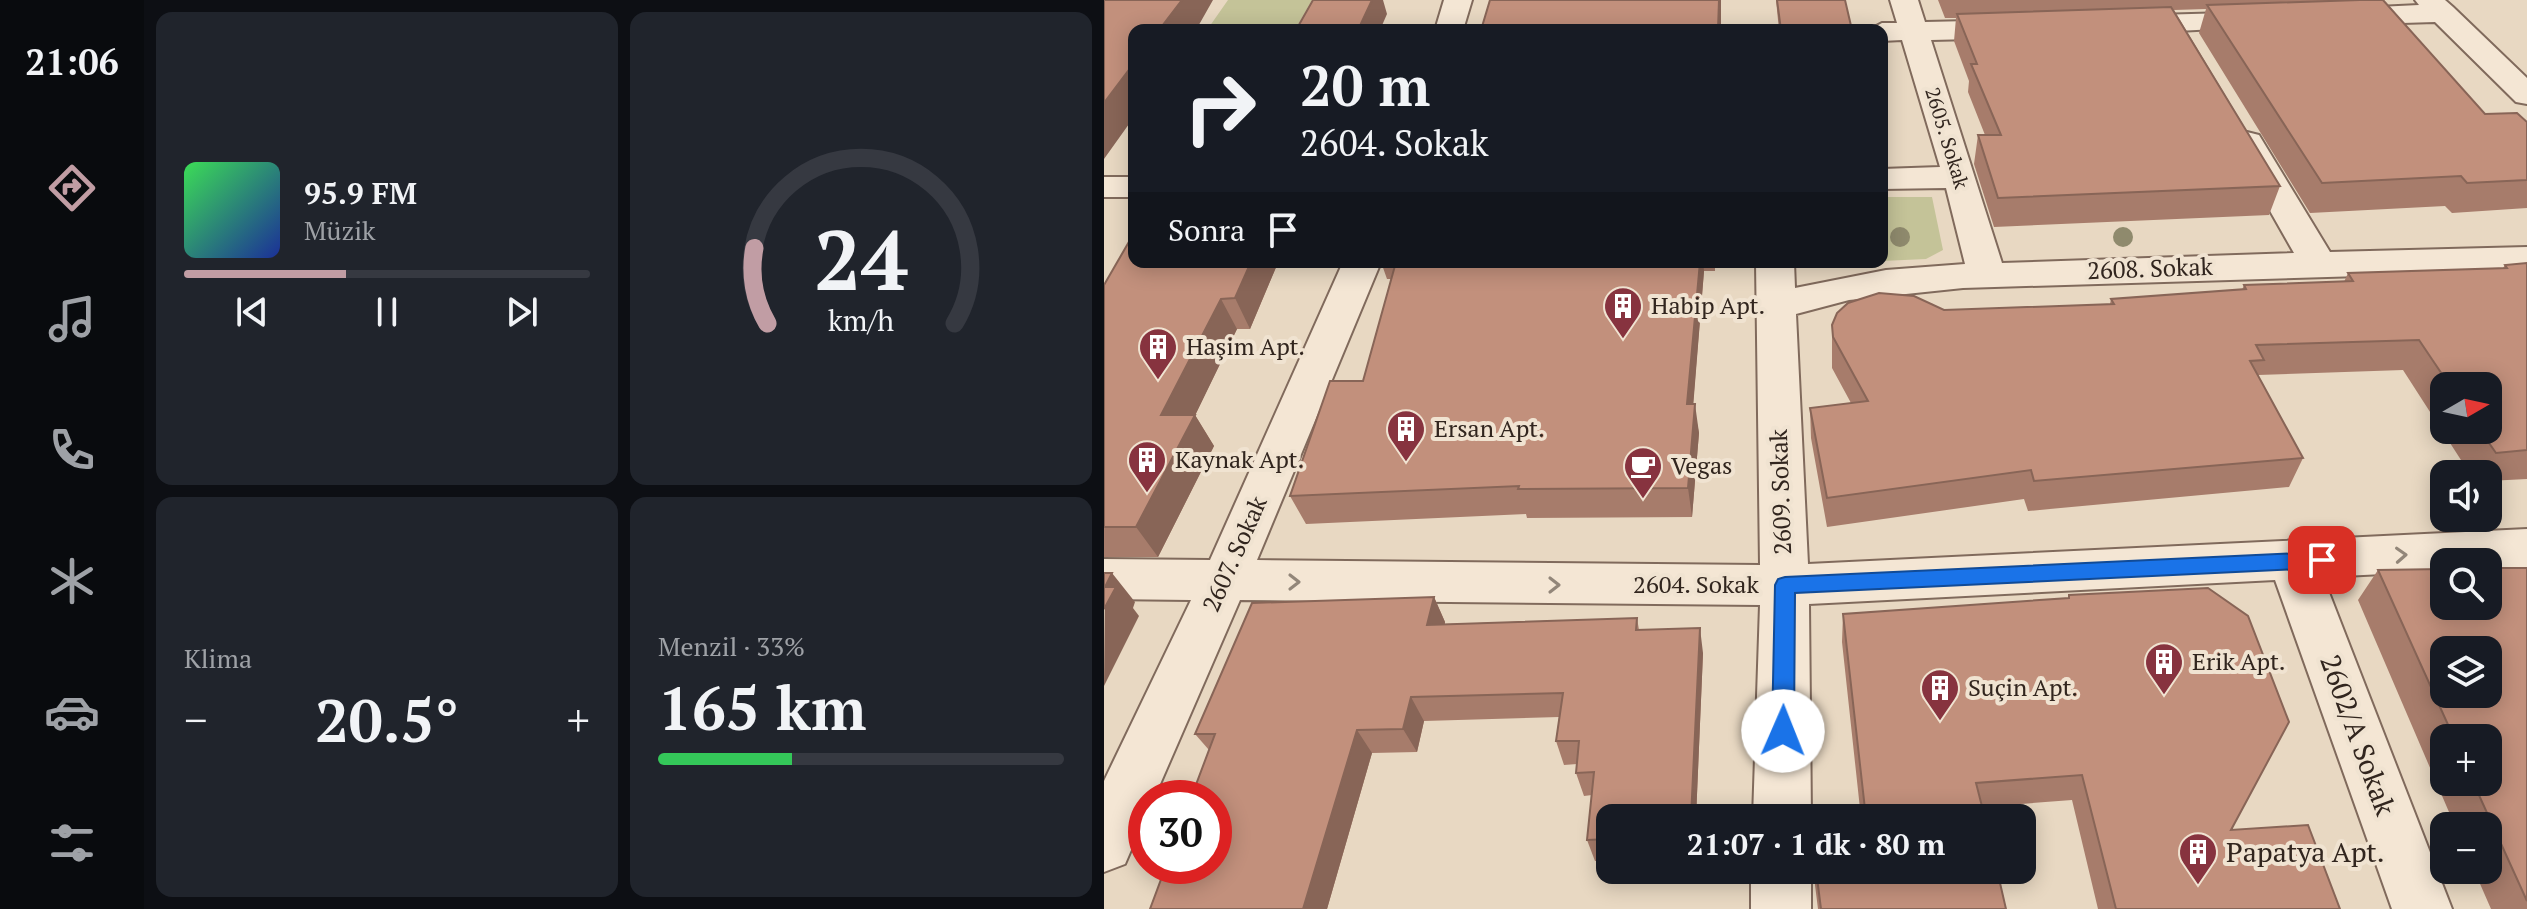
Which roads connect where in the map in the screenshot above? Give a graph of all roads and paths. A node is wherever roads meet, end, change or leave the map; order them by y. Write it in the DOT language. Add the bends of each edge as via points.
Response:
graph roads {
  1 [pos="1458,0"];
  2 [pos="1904,0"];
  3 [pos="2436,7"];
  4 [pos="1451,24"];
  5 [pos="2099,26"];
  6 [pos="2038,28"];
  7 [pos="1888,32"];
  8 [pos="1915,32"];
  9 [pos="2527,95"];
  10 [pos="2231,116"];
  11 [pos="1960,177"];
  12 [pos="1888,179"];
  13 [pos="1104,187"];
  14 [pos="1128,187"];
  15 [pos="2527,259"];
  16 [pos="2318,262"];
  17 [pos="1359,268"];
  18 [pos="1987,276"];
  19 [pos="1775,284"];
  20 [pos="2527,548"];
  21 [pos="2293,562"];
  22 [pos="1104,579"];
  23 [pos="1224,582"];
  24 [pos="1785,585"];
  25 [pos="1782,804"];
  26 [pos="1104,844"];
  27 [pos="1781,884"];
  28 [pos="1781,909"];
  29 [pos="2422,909"];
  1 -- 4 [label="street"];
  2 -- 8 [label="street, 2605. Sokak"];
  3 -- 5 [label="street" via="2294,19 2184,37"];
  3 -- 9 [label="street"];
  6 -- 8 [label="street"];
  7 -- 8 [label="street"];
  8 -- 11 [label="street, 2605. Sokak"];
  10 -- 16 [label="street"];
  11 -- 12 [label="street"];
  11 -- 18 [label="street, 2605. Sokak"];
  13 -- 14 [label="street"];
  15 -- 16 [label="street, 2608. Sokak"];
  16 -- 18 [label="street, 2608. Sokak"];
  17 -- 23 [label="street, 2607. Sokak"];
  18 -- 19 [label="street, 2608. Sokak" via="1816,293"];
  19 -- 24 [label="street, 2609. Sokak"];
  21 -- 20 [label="street, 2604. Sokak, one-way"];
  21 -- 24 [label="street, 2604. Sokak"];
  21 -- 29 [label="street, 2602/A Sokak"];
  22 -- 23 [label="street, 2604. Sokak"];
  23 -- 24 [label="street, 2604. Sokak, one-way"];
  23 -- 26 [label="street, 2607. Sokak"];
  24 -- 25 [label="street, 2609. Sokak"];
  27 -- 28 [label="street"];
}
